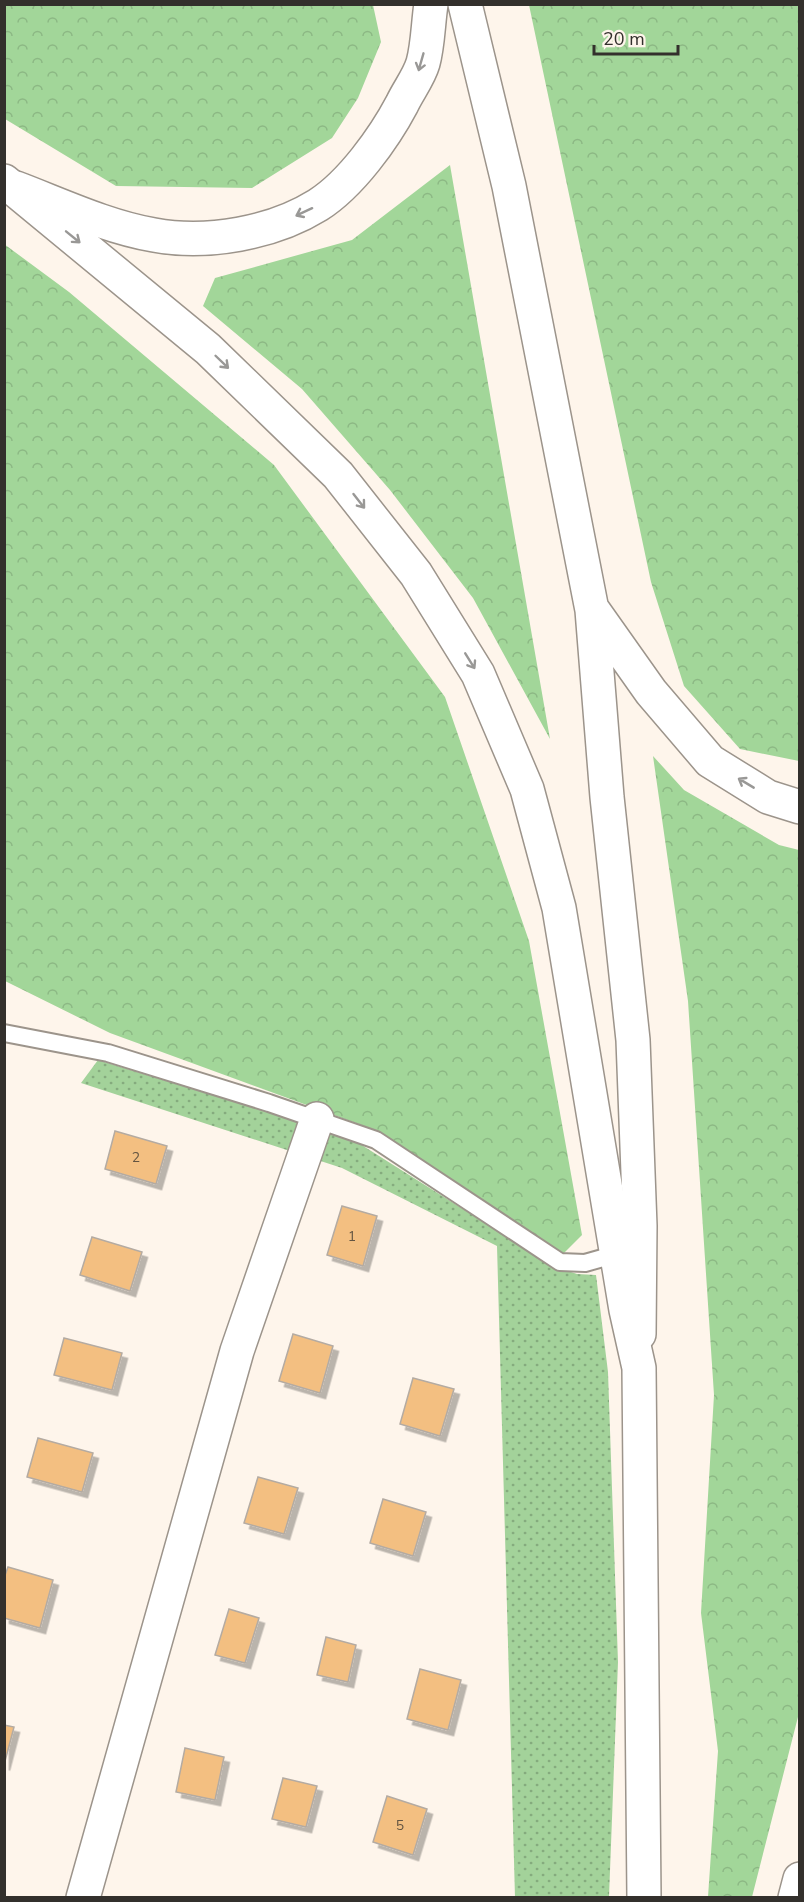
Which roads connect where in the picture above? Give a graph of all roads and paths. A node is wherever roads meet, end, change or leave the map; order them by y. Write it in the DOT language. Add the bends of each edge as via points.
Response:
graph roads {
  1 [pos="431,4"];
  2 [pos="465,4"];
  3 [pos="8,184"];
  4 [pos="592,610"];
  5 [pos="800,807"];
  6 [pos="4,1033"];
  7 [pos="317,1119"];
  8 [pos="617,1254"];
  9 [pos="639,1368"];
  10 [pos="800,1880"];
  11 [pos="84,1898"];
  12 [pos="644,1898"];
  13 [pos="795,1898"];
  1 -- 3 [label="main road, one-way" via="422,64 386,134 319,205 282,222 205,238 155,236 111,224"];
  2 -- 4 [label="main road" via="509,186"];
  3 -- 8 [label="main road, one-way" via="208,349 338,475 416,574 478,674 527,789 559,908"];
  5 -- 4 [label="main road, one-way" via="768,796 710,761 651,692"];
  4 -- 9 [label="main road" via="633,1040 640,1226"];
  6 -- 7 [label="lane" via="108,1053"];
  7 -- 8 [label="lane" via="376,1140 560,1262 585,1263"];
  7 -- 11 [label="main road" via="237,1351"];
  8 -- 9 [label="main road"];
  9 -- 12 [label="main road"];
  10 -- 13 [label="main road"];
}
